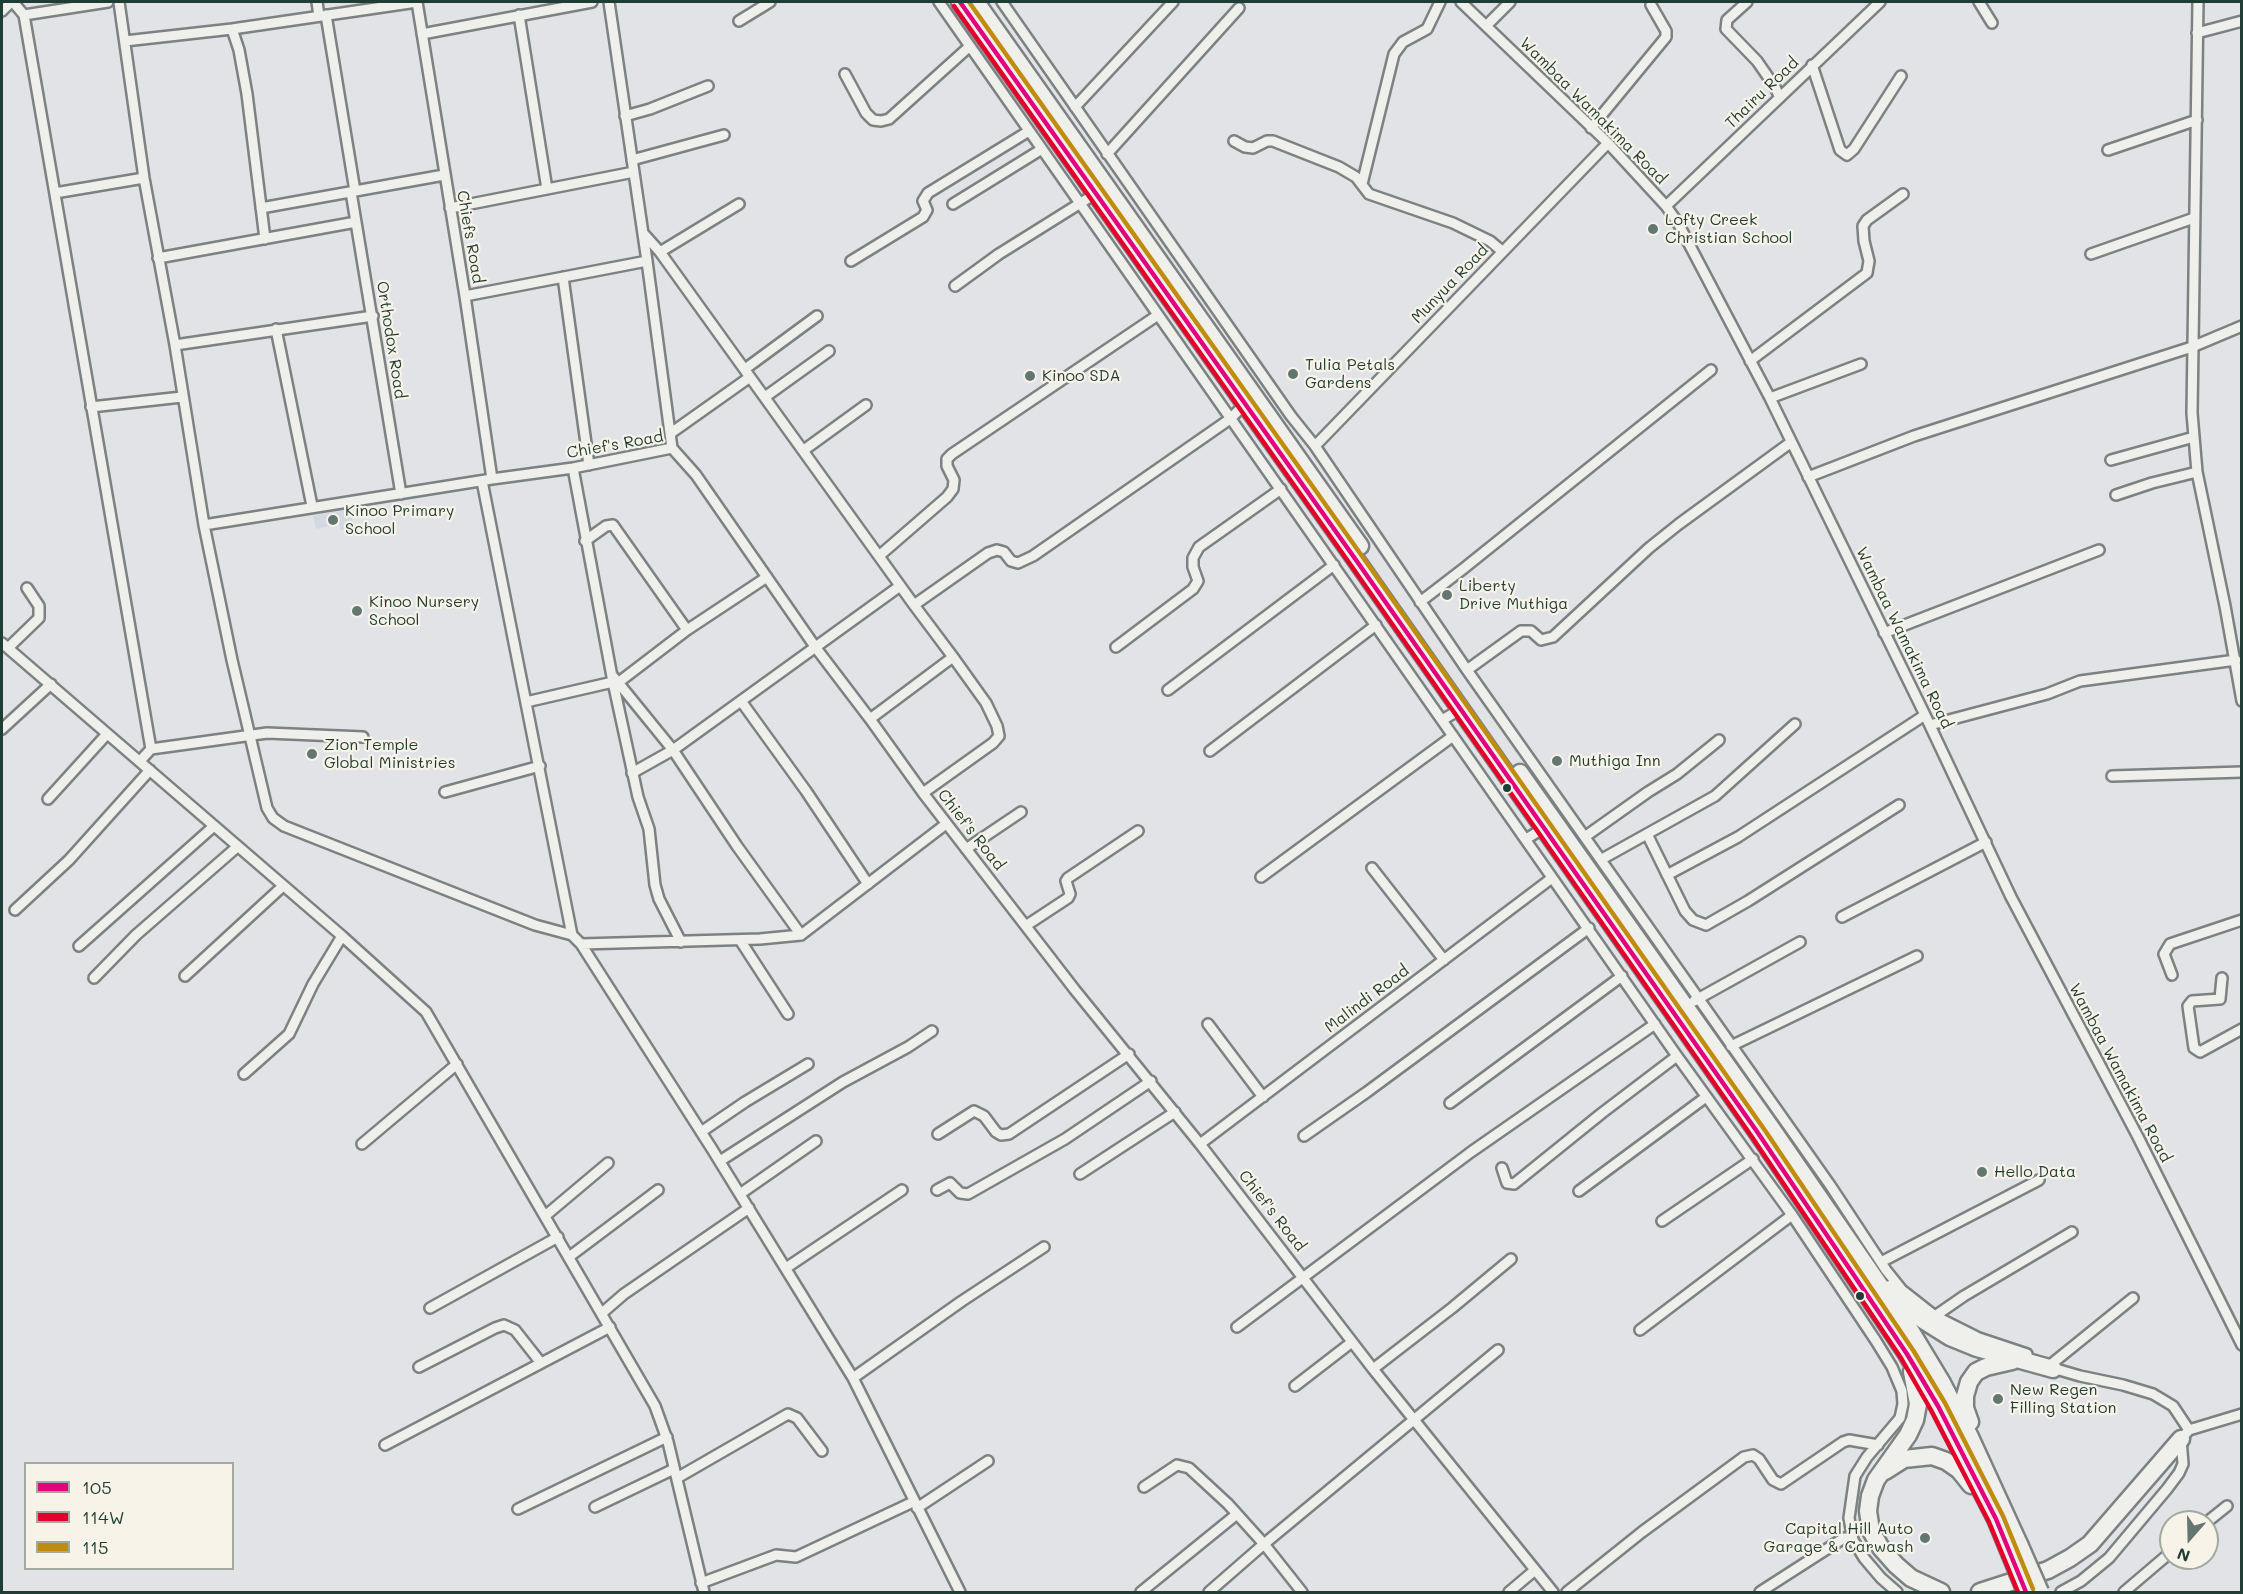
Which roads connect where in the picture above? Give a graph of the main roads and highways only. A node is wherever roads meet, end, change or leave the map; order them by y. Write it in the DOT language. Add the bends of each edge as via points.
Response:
graph roads {
  1 [pos="963,2"];
  2 [pos="1548,824"];
  3 [pos="1836,1224"];
  4 [pos="1907,1354"];
  5 [pos="2019,1361"];
  6 [pos="2051,1368"];
  7 [pos="2185,1434"];
  8 [pos="1876,1480"];
  9 [pos="2001,1502"];
  10 [pos="1996,1519"];
  11 [pos="2014,1548"];
  12 [pos="1941,1593"];
  13 [pos="1980,1593"];
  14 [pos="2026,1593"];
  15 [pos="2040,1593"];
  1 -- 2 [label="highway" via="1461,709"];
  1 -- 2 [label="highway" via="1277,427"];
  2 -- 3 [label="highway" via="1691,1002 1787,1138"];
  2 -- 4 [label="highway" via="1833,1245 1861,1303"];
  3 -- 5 [label="highway" via="1881,1279 1923,1320 1959,1341"];
  3 -- 9 [label="highway" via="1907,1325 1942,1383"];
  4 -- 8 [label="highway" via="1917,1389 1915,1420"];
  4 -- 10 [label="highway"];
  5 -- 6 [label="highway"];
  5 -- 9 [label="highway" via="2001,1362 1976,1372 1965,1396 1965,1408"];
  7 -- 13 [label="highway" via="2090,1544 2048,1570"];
  8 -- 10 [label="highway" via="1904,1459 1932,1456 1959,1470"];
  8 -- 12 [label="highway" via="1868,1511 1871,1531 1896,1565 1911,1578"];
  9 -- 11 [label="highway"];
  10 -- 11 [label="highway"];
  11 -- 14 [label="highway, bridge"];
  11 -- 15 [label="highway, bridge"];
}
